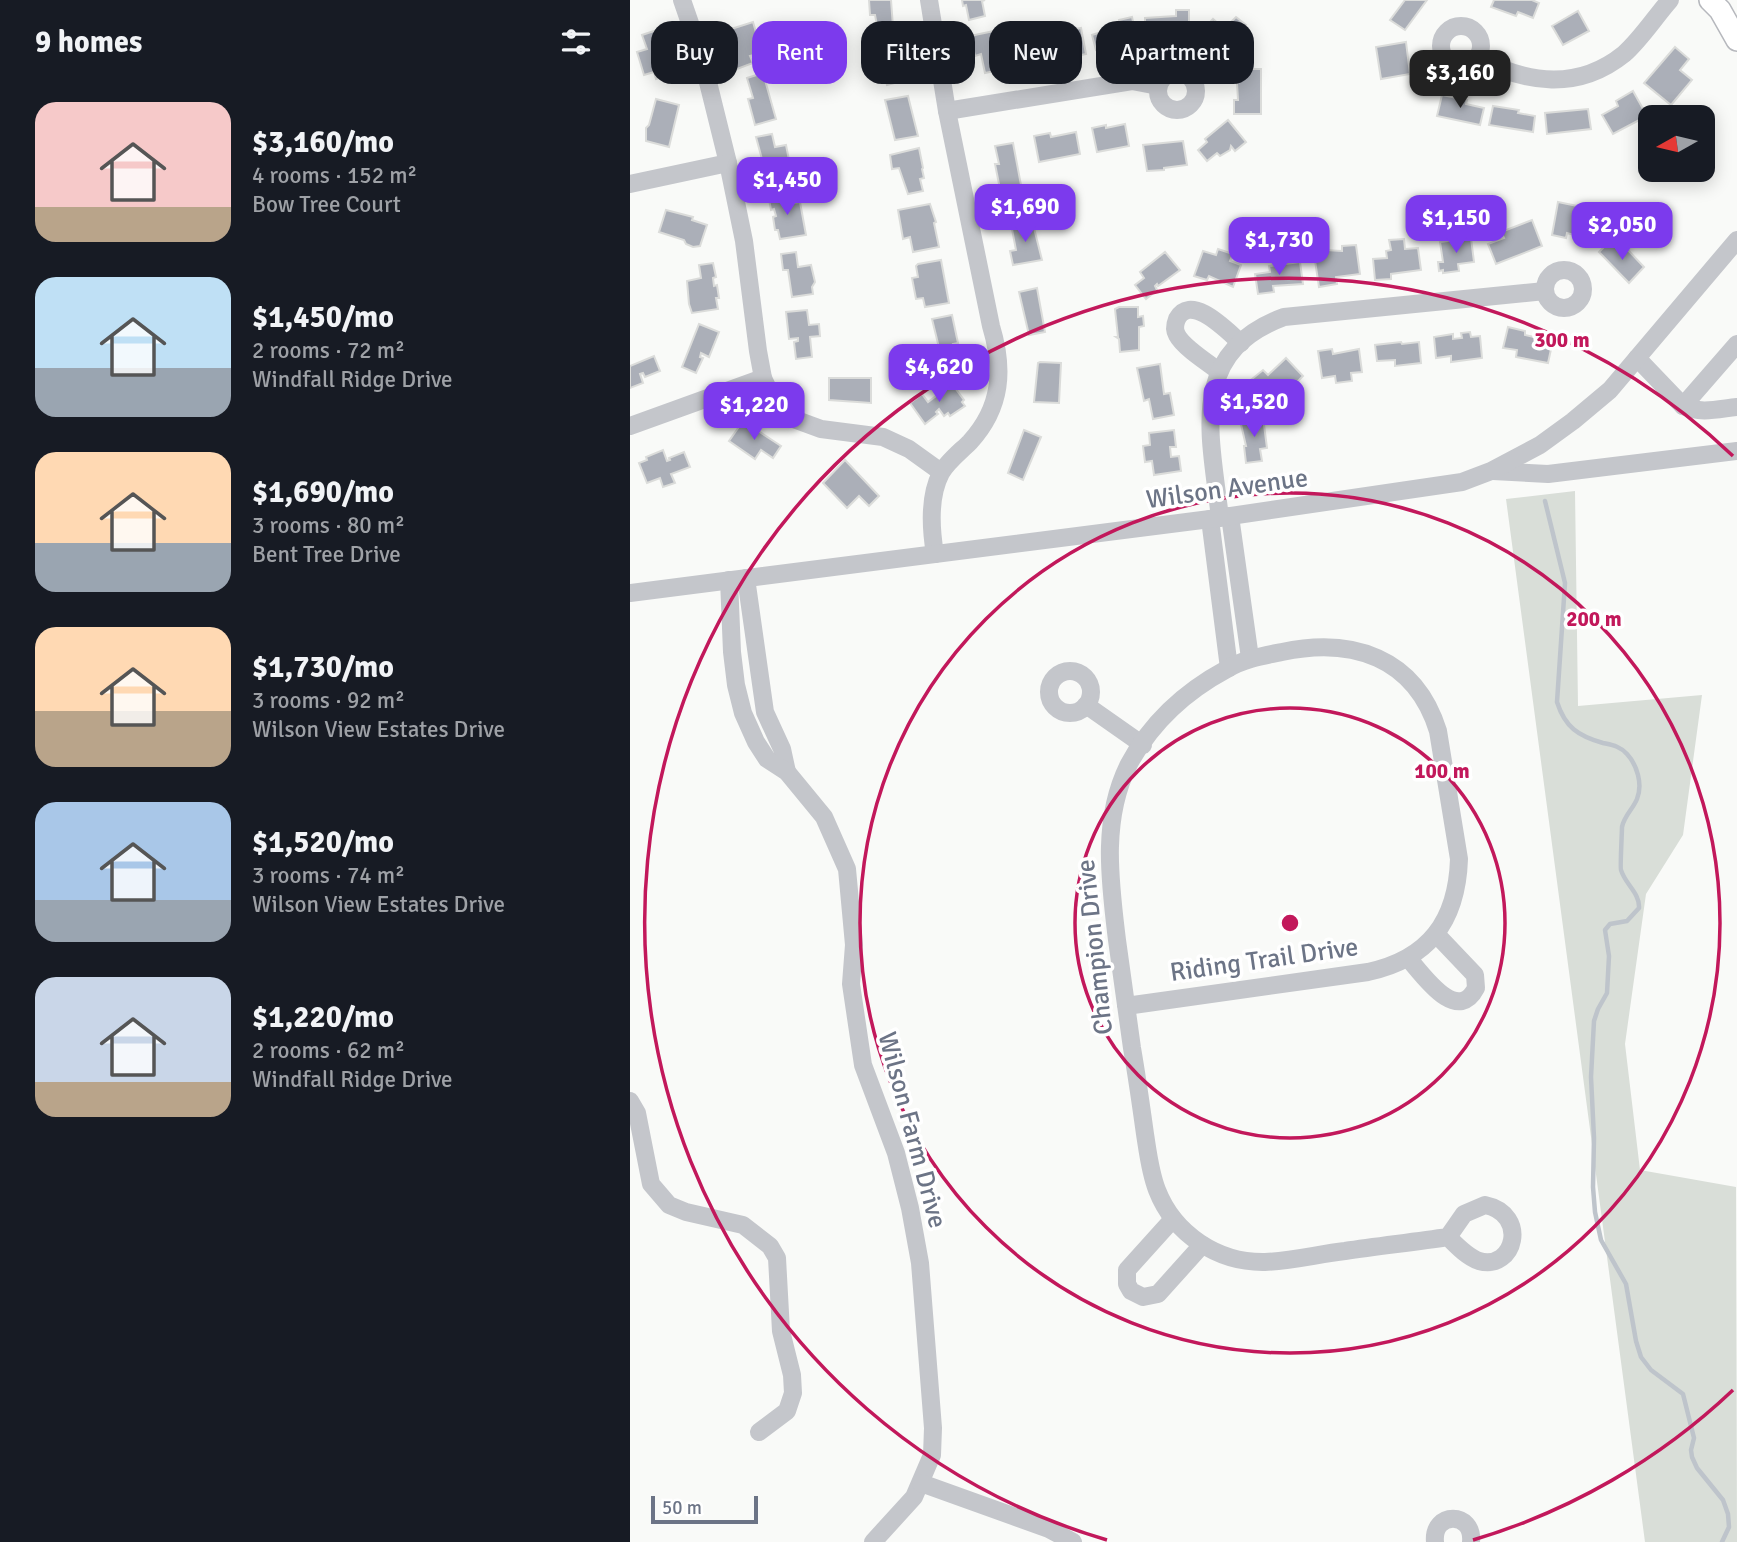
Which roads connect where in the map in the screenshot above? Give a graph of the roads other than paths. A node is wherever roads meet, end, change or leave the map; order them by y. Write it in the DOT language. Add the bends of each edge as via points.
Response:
graph roads {
  1 [pos="682,0"];
  2 [pos="929,0"];
  3 [pos="1670,0"];
  4 [pos="1722,8"];
  5 [pos="1737,40"];
  6 [pos="1477,57"];
  7 [pos="1158,86"];
  8 [pos="947,111"];
  9 [pos="728,163"];
  10 [pos="630,184"];
  11 [pos="1737,240"];
  12 [pos="1545,291"];
  13 [pos="1241,343"];
  14 [pos="1737,344"];
  15 [pos="1637,358"];
  16 [pos="1219,371"];
  17 [pos="763,378"];
  18 [pos="1683,405"];
  19 [pos="1737,407"];
  20 [pos="630,426"];
  21 [pos="1737,451"];
  22 [pos="1491,471"];
  23 [pos="941,472"];
  24 [pos="1220,518"];
  25 [pos="935,554"];
  26 [pos="738,579"];
  27 [pos="630,593"];
  28 [pos="1250,658"];
  29 [pos="1229,668"];
  30 [pos="1086,705"];
  31 [pos="1143,745"];
  32 [pos="787,772"];
  33 [pos="1436,934"];
  34 [pos="1408,958"];
  35 [pos="1126,1006"];
  36 [pos="630,1101"];
  37 [pos="1173,1219"];
  38 [pos="1448,1237"];
  39 [pos="1202,1245"];
  40 [pos="759,1432"];
  41 [pos="921,1483"];
  42 [pos="873,1542"];
  43 [pos="1073,1542"];
  44 [pos="1435,1542"];
  45 [pos="1471,1542"];
  1 -- 9 [label="street"];
  2 -- 8 [label="street"];
  3 -- 6 [label="street" via="1627,52 1591,74 1573,79 1530,78 1502,71"];
  4 -- 5 [label="main road"];
  7 -- 8 [label="street" via="1132,81"];
  8 -- 23 [label="street" via="1000,373 998,393 985,422"];
  9 -- 10 [label="street"];
  9 -- 17 [label="street"];
  11 -- 15 [label="street, Wilson Avenue"];
  12 -- 13 [label="street" via="1284,317 1263,325"];
  13 -- 16 [label="street"];
  13 -- 16 [label="street" via="1206,314 1188,310 1179,315 1175,327 1179,339"];
  14 -- 18 [label="street"];
  15 -- 18 [label="street"];
  15 -- 22 [label="street, Wilson Avenue" via="1610,390 1573,421"];
  16 -- 24 [label="street" via="1210,417"];
  17 -- 20 [label="street"];
  17 -- 23 [label="street" via="772,397 791,418 821,429 883,437"];
  18 -- 19 [label="street" via="1704,411"];
  21 -- 22 [label="street" via="1548,474"];
  22 -- 24 [label="street, Wilson Avenue" via="1462,482"];
  23 -- 25 [label="street" via="934,498"];
  24 -- 25 [label="street, Wilson Avenue"];
  24 -- 28 [label="street"];
  24 -- 29 [label="street"];
  25 -- 26 [label="street, Wilson Avenue"];
  26 -- 27 [label="street, Wilson Avenue"];
  26 -- 32 [label="street, Wilson Farm Drive" via="765,712"];
  26 -- 32 [label="street, Wilson Farm Drive" via="732,652 743,713 767,759"];
  28 -- 29 [label="street, Champion Drive"];
  28 -- 33 [label="street, Riding Trail Drive" via="1297,648 1343,647 1386,662 1420,693 1438,731 1459,859 1448,916"];
  29 -- 31 [label="street, Champion Drive" via="1184,696"];
  30 -- 31 [label="street"];
  31 -- 35 [label="street, Champion Drive" via="1122,783 1110,840 1110,877"];
  32 -- 41 [label="street, Wilson Farm Drive" via="824,817 847,869 854,945 851,984 863,1065 896,1153 920,1263 933,1428 932,1455"];
  33 -- 34 [label="street, Riding Trail Drive"];
  33 -- 34 [label="street" via="1475,975 1476,988 1468,999 1447,999"];
  34 -- 35 [label="street, Riding Trail Drive" via="1368,972"];
  35 -- 37 [label="street, Champion Drive" via="1151,1173"];
  36 -- 40 [label="street" via="637,1113 651,1184 669,1205 743,1225 770,1246 776,1258 781,1331 793,1393 787,1410"];
  37 -- 39 [label="street, Champion Drive"];
  37 -- 39 [label="street" via="1127,1270 1131,1291 1143,1297 1158,1294"];
  38 -- 39 [label="street, Champion Drive" via="1265,1262"];
  41 -- 42 [label="street, Wilson Farm Drive"];
  41 -- 43 [label="street"];
  44 -- 45 [label="street" via="1437,1527 1453,1518 1468,1527"];
}
